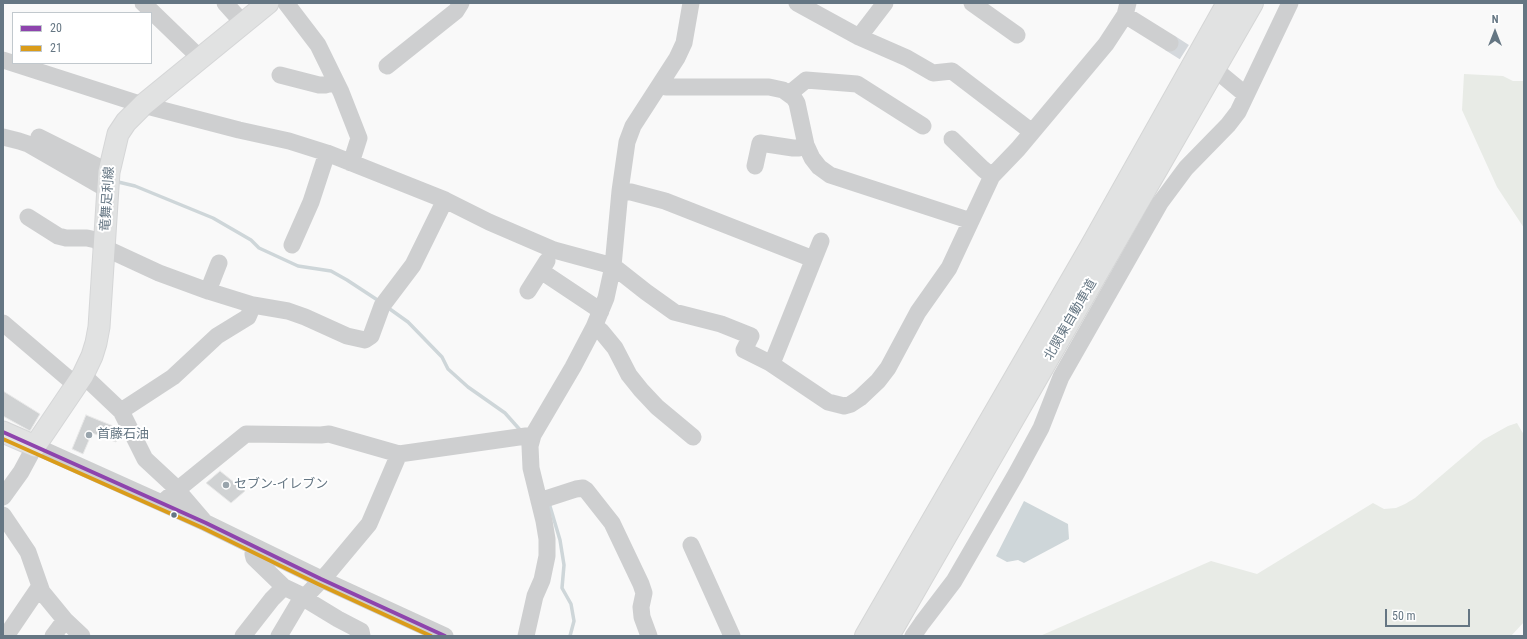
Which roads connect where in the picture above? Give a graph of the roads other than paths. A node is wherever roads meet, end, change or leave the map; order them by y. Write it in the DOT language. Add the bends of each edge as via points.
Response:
graph roads {
  1 [pos="143,3"];
  2 [pos="225,3"];
  3 [pos="268,3"];
  4 [pos="286,3"];
  5 [pos="461,3"];
  6 [pos="691,3"];
  7 [pos="797,3"];
  8 [pos="885,3"];
  9 [pos="972,3"];
  10 [pos="1228,3"];
  11 [pos="1252,3"];
  12 [pos="1290,3"];
  13 [pos="1127,9"];
  14 [pos="243,23"];
  15 [pos="1016,35"];
  16 [pos="859,37"];
  17 [pos="1170,43"];
  18 [pos="200,58"];
  19 [pos="15,64"];
  20 [pos="387,66"];
  21 [pos="280,75"];
  22 [pos="1223,76"];
  23 [pos="336,82"];
  24 [pos="661,84"];
  25 [pos="789,94"];
  26 [pos="1246,95"];
  27 [pos="143,105"];
  28 [pos="922,126"];
  29 [pos="1032,132"];
  30 [pos="3,137"];
  31 [pos="39,137"];
  32 [pos="952,139"];
  33 [pos="806,145"];
  34 [pos="328,153"];
  35 [pos="351,163"];
  36 [pos="755,166"];
  37 [pos="992,176"];
  38 [pos="109,181"];
  39 [pos="620,191"];
  40 [pos="445,200"];
  41 [pos="28,217"];
  42 [pos="971,221"];
  43 [pos="821,241"];
  44 [pos="292,245"];
  45 [pos="105,248"];
  46 [pos="554,250"];
  47 [pos="813,259"];
  48 [pos="219,263"];
  49 [pos="613,266"];
  50 [pos="541,271"];
  51 [pos="208,291"];
  52 [pos="528,291"];
  53 [pos="253,305"];
  54 [pos="598,319"];
  55 [pos="3,323"];
  56 [pos="770,363"];
  57 [pos="80,380"];
  58 [pos="121,411"];
  59 [pos="3,432"];
  60 [pos="533,435"];
  61 [pos="693,437"];
  62 [pos="35,446"];
  63 [pos="399,454"];
  64 [pos="177,490"];
  65 [pos="3,497"];
  66 [pos="539,502"];
  67 [pos="162,503"];
  68 [pos="3,515"];
  69 [pos="206,523"];
  70 [pos="691,545"];
  71 [pos="254,547"];
  72 [pos="321,579"];
  73 [pos="40,586"];
  74 [pos="284,587"];
  75 [pos="305,597"];
  76 [pos="65,620"];
  77 [pos="6,636"];
  78 [pos="53,636"];
  79 [pos="82,636"];
  80 [pos="243,636"];
  81 [pos="279,636"];
  82 [pos="362,636"];
  83 [pos="445,636"];
  84 [pos="526,636"];
  85 [pos="649,636"];
  86 [pos="732,636"];
  87 [pos="866,636"];
  88 [pos="888,636"];
  89 [pos="913,636"];
  1 -- 18 [label="street"];
  2 -- 14 [label="street"];
  3 -- 14 [label="main road, 竜舞足利線"];
  4 -- 23 [label="street" via="318,45"];
  5 -- 20 [label="street" via="456,12"];
  6 -- 24 [label="street" via="684,43"];
  7 -- 16 [label="street"];
  8 -- 16 [label="street"];
  9 -- 15 [label="street"];
  10 -- 87 [label="highway, 北関東自動車道" via="1091,247"];
  11 -- 88 [label="highway, 北関東自動車道"];
  12 -- 26 [label="street"];
  13 -- 17 [label="street"];
  13 -- 29 [label="street" via="1106,44"];
  14 -- 18 [label="main road, 竜舞足利線"];
  16 -- 29 [label="street" via="907,58 933,73 952,71"];
  18 -- 27 [label="main road, 竜舞足利線"];
  19 -- 27 [label="street"];
  21 -- 23 [label="street" via="319,85"];
  22 -- 26 [label="street"];
  23 -- 35 [label="street" via="359,138"];
  24 -- 25 [label="street" via="769,86"];
  24 -- 39 [label="street" via="631,131"];
  25 -- 28 [label="street" via="806,80 857,84"];
  25 -- 33 [label="street" via="797,103"];
  26 -- 89 [label="street" via="1228,125 1186,168 1160,202 1064,370 1041,428 1016,474 954,581"];
  27 -- 34 [label="street"];
  27 -- 38 [label="main road, 竜舞足利線" via="118,134"];
  29 -- 37 [label="street"];
  30 -- 38 [label="street" via="28,144"];
  31 -- 38 [label="street"];
  32 -- 37 [label="street"];
  33 -- 36 [label="street" via="793,148 760,143"];
  33 -- 42 [label="street" via="819,167 830,175"];
  34 -- 35 [label="street"];
  34 -- 44 [label="street" via="311,202"];
  35 -- 40 [label="street"];
  37 -- 42 [label="street"];
  38 -- 45 [label="main road, 竜舞足利線"];
  39 -- 47 [label="street" via="680,206"];
  39 -- 49 [label="street"];
  40 -- 46 [label="street"];
  40 -- 53 [label="street" via="413,265 382,306 371,336 366,340 347,336 288,311"];
  41 -- 45 [label="street" via="58,236 96,240"];
  42 -- 56 [label="street" via="949,268 918,312 888,368 860,398 844,406 828,402"];
  43 -- 47 [label="street"];
  45 -- 51 [label="street" via="159,273"];
  45 -- 57 [label="main road, 竜舞足利線" via="96,343"];
  46 -- 49 [label="street"];
  46 -- 50 [label="street"];
  47 -- 56 [label="street"];
  48 -- 51 [label="street"];
  49 -- 54 [label="street" via="610,285"];
  49 -- 56 [label="street" via="674,312 721,324 751,336 744,350"];
  50 -- 52 [label="street"];
  50 -- 54 [label="street"];
  51 -- 53 [label="street"];
  53 -- 58 [label="street" via="248,317 217,336 173,377"];
  54 -- 60 [label="street"];
  54 -- 61 [label="street" via="601,331 615,348 629,375 641,390"];
  55 -- 57 [label="street"];
  57 -- 58 [label="street"];
  57 -- 62 [label="main road, 竜舞足利線"];
  58 -- 64 [label="street" via="145,459"];
  59 -- 62 [label="main road"];
  60 -- 63 [label="street"];
  60 -- 66 [label="street" via="531,468"];
  62 -- 65 [label="street"];
  62 -- 67 [label="street"];
  63 -- 64 [label="street" via="329,434 246,434"];
  63 -- 72 [label="street" via="369,524"];
  64 -- 67 [label="street"];
  64 -- 69 [label="street"];
  66 -- 84 [label="street" via="547,539 547,556"];
  66 -- 85 [label="street" via="576,489 586,490 612,523 641,584 644,593 642,617"];
  67 -- 69 [label="street"];
  68 -- 73 [label="street" via="28,552"];
  69 -- 71 [label="street"];
  70 -- 86 [label="street"];
  71 -- 72 [label="street"];
  71 -- 74 [label="street" via="254,558"];
  72 -- 75 [label="street"];
  72 -- 83 [label="street"];
  73 -- 76 [label="street"];
  73 -- 77 [label="street"];
  74 -- 75 [label="street"];
  74 -- 80 [label="street"];
  75 -- 81 [label="street"];
  75 -- 82 [label="street" via="361,631"];
  76 -- 78 [label="street"];
  76 -- 79 [label="street"];
}
